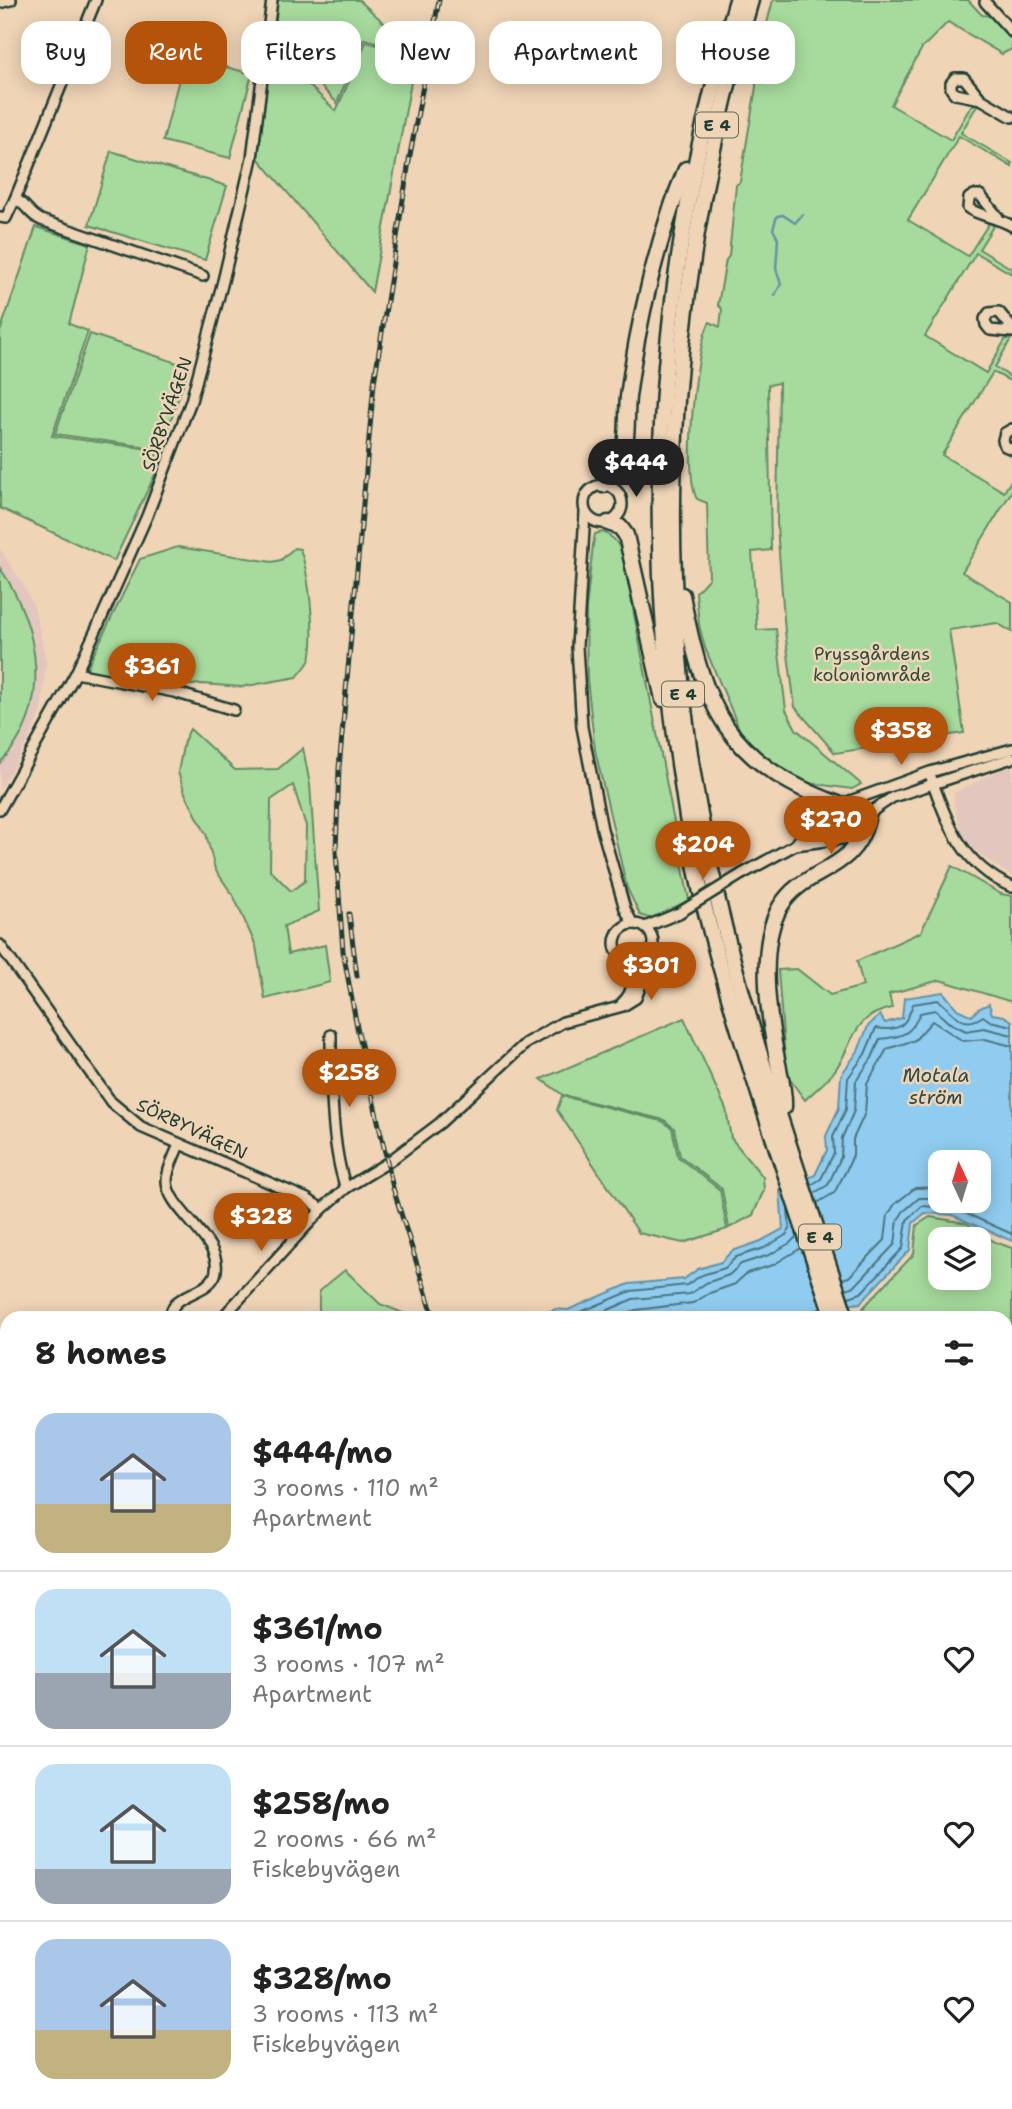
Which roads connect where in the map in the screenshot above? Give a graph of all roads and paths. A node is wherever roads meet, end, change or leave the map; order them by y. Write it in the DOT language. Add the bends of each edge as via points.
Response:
graph roads {
  1 [pos="11,0"];
  2 [pos="96,0"];
  3 [pos="272,0"];
  4 [pos="737,0"];
  5 [pos="751,0"];
  6 [pos="985,2"];
  7 [pos="0,3"];
  8 [pos="1012,32"];
  9 [pos="981,99"];
  10 [pos="1012,117"];
  11 [pos="701,135"];
  12 [pos="15,199"];
  13 [pos="0,217"];
  14 [pos="998,218"];
  15 [pos="1012,226"];
  16 [pos="202,276"];
  17 [pos="1012,429"];
  18 [pos="1012,449"];
  19 [pos="603,485"];
  20 [pos="585,512"];
  21 [pos="603,523"];
  22 [pos="673,543"];
  23 [pos="584,553"];
  24 [pos="76,673"];
  25 [pos="234,709"];
  26 [pos="676,746"];
  27 [pos="1012,749"];
  28 [pos="1012,758"];
  29 [pos="930,772"];
  30 [pos="933,783"];
  31 [pos="840,804"];
  32 [pos="0,809"];
  33 [pos="867,819"];
  34 [pos="854,833"];
  35 [pos="795,845"];
  36 [pos="824,871"];
  37 [pos="1012,887"];
  38 [pos="625,909"];
  39 [pos="676,914"];
  40 [pos="634,924"];
  41 [pos="645,927"];
  42 [pos="622,928"];
  43 [pos="653,940"];
  44 [pos="0,945"];
  45 [pos="645,959"];
  46 [pos="626,961"];
  47 [pos="611,1009"];
  48 [pos="331,1035"];
  49 [pos="783,1122"];
  50 [pos="179,1144"];
  51 [pos="788,1159"];
  52 [pos="346,1188"];
  53 [pos="322,1209"];
  54 [pos="172,1311"];
  55 [pos="228,1311"];
  56 [pos="831,1311"];
  57 [pos="843,1311"];
  1 -- 7 [label="street"];
  2 -- 12 [label="street"];
  3 -- 24 [label="street, SÖRBYVÄGEN" via="252,158 202,363 162,477"];
  4 -- 11 [label="highway, E 4"];
  5 -- 22 [label="highway, E 4" via="704,181 684,308 674,425"];
  6 -- 8 [label="street"];
  9 -- 10 [label="street"];
  11 -- 19 [label="highway" via="680,183 652,279 632,372 622,465"];
  11 -- 26 [label="highway, E 4" via="675,268 660,442 659,554"];
  12 -- 13 [label="street" via="6,218"];
  12 -- 16 [label="street" via="24,203 32,216"];
  14 -- 15 [label="street"];
  17 -- 18 [label="street" via="1004,433 1003,440"];
  19 -- 20 [label="street" via="585,496"];
  19 -- 21 [label="street" via="617,492 622,502 617,517"];
  20 -- 21 [label="street"];
  20 -- 23 [label="street"];
  21 -- 23 [label="street" via="590,534"];
  21 -- 26 [label="highway" via="620,527 626,536"];
  22 -- 31 [label="highway" via="693,648 718,714 734,737 771,772 802,791"];
  22 -- 49 [label="highway, E 4" via="681,685 705,843 731,954"];
  23 -- 38 [label="street" via="577,647 582,726 594,797"];
  24 -- 25 [label="street"];
  24 -- 32 [label="street, SÖRBYVÄGEN"];
  26 -- 51 [label="highway, E 4" via="702,897 749,1059"];
  27 -- 29 [label="street"];
  28 -- 30 [label="street"];
  29 -- 30 [label="street"];
  29 -- 31 [label="street"];
  30 -- 33 [label="street" via="893,797"];
  30 -- 37 [label="street" via="962,849"];
  31 -- 34 [label="street" via="854,815"];
  31 -- 35 [label="street" via="825,808"];
  33 -- 34 [label="street"];
  33 -- 36 [label="highway" via="847,858"];
  34 -- 35 [label="street" via="840,841"];
  34 -- 36 [label="highway"];
  35 -- 39 [label="street, bridge"];
  36 -- 49 [label="highway" via="788,897 777,914 771,938 768,999 784,1098"];
  38 -- 40 [label="street"];
  38 -- 42 [label="street"];
  39 -- 41 [label="street"];
  39 -- 43 [label="street"];
  40 -- 41 [label="street"];
  40 -- 42 [label="street"];
  41 -- 43 [label="street"];
  42 -- 46 [label="street" via="615,946"];
  43 -- 45 [label="street"];
  44 -- 50 [label="street, SÖRBYVÄGEN" via="111,1102 141,1127"];
  45 -- 46 [label="street"];
  45 -- 47 [label="street" via="636,998"];
  46 -- 47 [label="street" via="631,991"];
  47 -- 52 [label="street" via="537,1035 440,1123"];
  48 -- 52 [label="street" via="333,1105"];
  49 -- 51 [label="highway, E 4"];
  50 -- 53 [label="street, SÖRBYVÄGEN"];
  50 -- 54 [label="street" via="169,1170 169,1189 211,1249 216,1264 210,1283 174,1304"];
  51 -- 56 [label="highway, E 4"];
  51 -- 57 [label="highway, E 4"];
  52 -- 53 [label="street"];
  53 -- 55 [label="street"];
}
